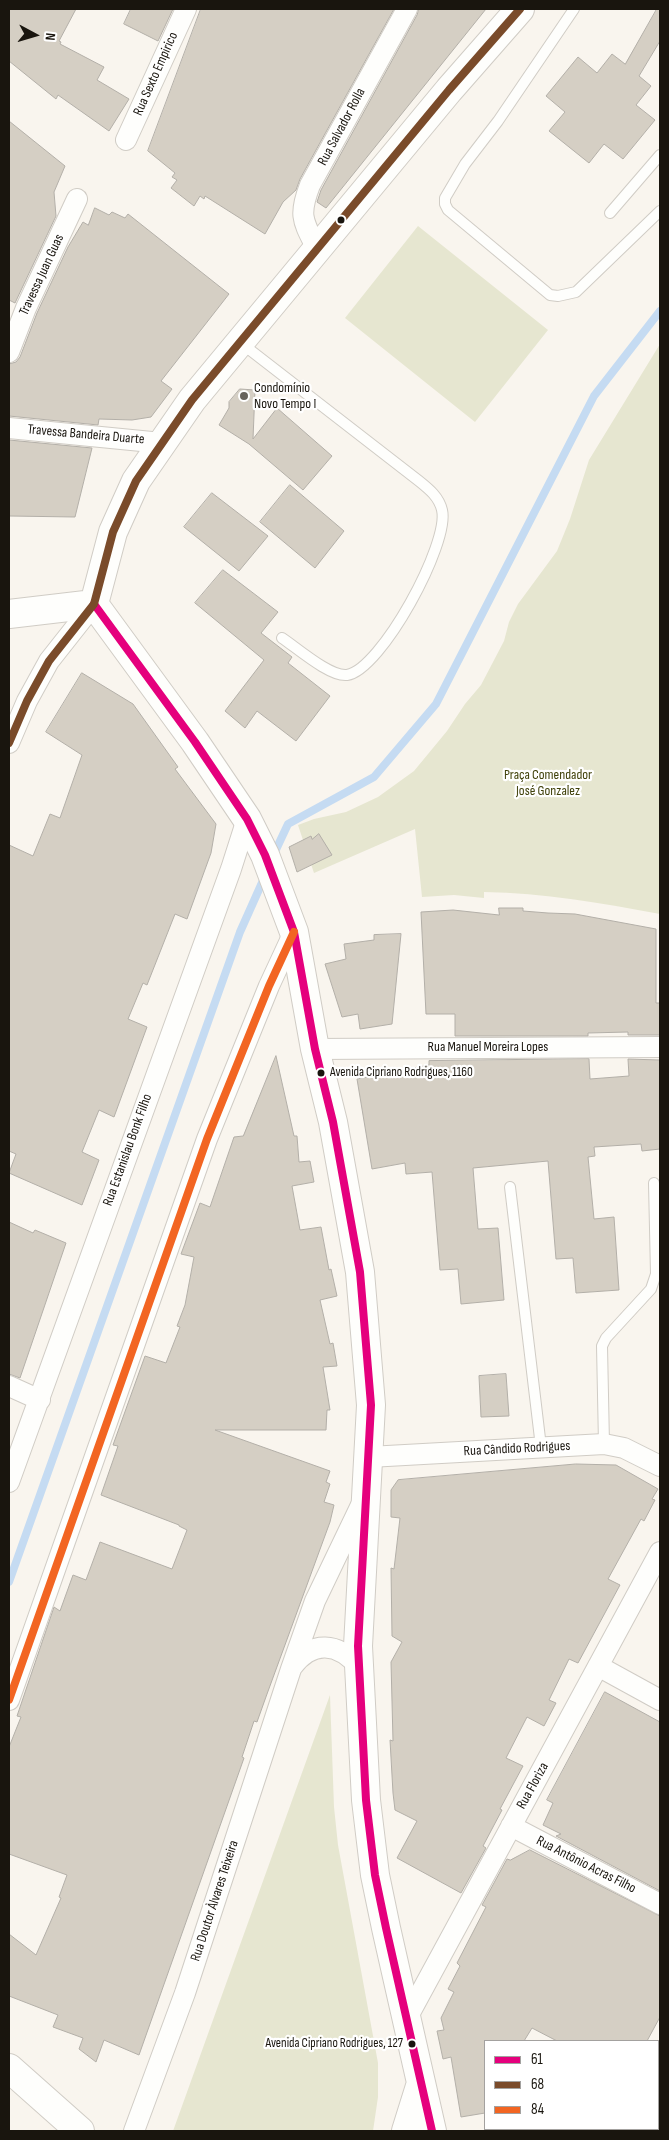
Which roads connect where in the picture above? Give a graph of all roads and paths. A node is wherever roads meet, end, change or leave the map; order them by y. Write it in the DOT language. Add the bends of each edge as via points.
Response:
graph roads {
  1 [pos="186,9"];
  2 [pos="407,9"];
  3 [pos="520,9"];
  4 [pos="574,9"];
  5 [pos="126,140"];
  6 [pos="660,155"];
  7 [pos="77,200"];
  8 [pos="660,211"];
  9 [pos="610,213"];
  10 [pos="317,249"];
  11 [pos="241,342"];
  12 [pos="9,352"];
  13 [pos="9,428"];
  14 [pos="162,443"];
  15 [pos="94,604"];
  16 [pos="9,614"];
  17 [pos="282,638"];
  18 [pos="9,742"];
  19 [pos="247,819"];
  20 [pos="294,932"];
  21 [pos="660,1047"];
  22 [pos="315,1049"];
  23 [pos="654,1183"];
  24 [pos="510,1187"];
  25 [pos="9,1386"];
  26 [pos="40,1400"];
  27 [pos="604,1444"];
  28 [pos="541,1447"];
  29 [pos="369,1458"];
  30 [pos="660,1466"];
  31 [pos="9,1482"];
  32 [pos="366,1494"];
  33 [pos="660,1552"];
  34 [pos="598,1666"];
  35 [pos="359,1667"];
  36 [pos="291,1668"];
  37 [pos="9,1700"];
  38 [pos="660,1700"];
  39 [pos="511,1826"];
  40 [pos="660,1904"];
  41 [pos="406,2020"];
  42 [pos="9,2068"];
  43 [pos="421,2082"];
  44 [pos="80,2131"];
  45 [pos="134,2131"];
  46 [pos="406,2131"];
  47 [pos="432,2131"];
  1 -- 5 [label="street, Rua Sexto Empirico"];
  2 -- 10 [label="street, Rua Salvador Rolla" via="303,204 303,221"];
  3 -- 10 [label="main road"];
  4 -- 8 [label="lane" via="465,164 445,198 445,204 448,210 550,295 558,296 576,292"];
  6 -- 9 [label="lane"];
  7 -- 12 [label="street, Travessa Juan Guas"];
  10 -- 11 [label="main road"];
  11 -- 14 [label="main road" via="192,400"];
  11 -- 17 [label="lane" via="419,481 437,497 442,511 442,528 433,556 411,606 380,648 355,672 346,675 332,672"];
  13 -- 14 [label="street, Travessa Bandeira Duarte"];
  14 -- 15 [label="main road" via="136,481 113,532"];
  15 -- 16 [label="main road"];
  15 -- 18 [label="street" via="49,661"];
  15 -- 19 [label="main road"];
  19 -- 20 [label="main road"];
  19 -- 26 [label="street, Rua Estanislau Bonk Filho"];
  20 -- 22 [label="main road"];
  20 -- 37 [label="street" via="207,1139"];
  21 -- 22 [label="street, Rua Manuel Moreira Lopes"];
  22 -- 29 [label="main road" via="333,1122 360,1272 371,1405"];
  23 -- 27 [label="lane" via="656,1274 651,1289 602,1346"];
  24 -- 28 [label="lane"];
  25 -- 26 [label="street"];
  26 -- 31 [label="street, Rua Estanislau Bonk Filho"];
  27 -- 28 [label="street, Rua Cândido Rodrigues"];
  27 -- 30 [label="street, Rua Cândido Rodrigues" via="624,1448"];
  28 -- 29 [label="street, Rua Cândido Rodrigues"];
  29 -- 32 [label="main road"];
  32 -- 35 [label="main road"];
  32 -- 36 [label="street, Rua Doutor Àlvares Teixeira" via="315,1601"];
  33 -- 34 [label="street, Rua Floriza"];
  34 -- 38 [label="street"];
  34 -- 39 [label="street, Rua Floriza"];
  35 -- 36 [label="street, Rua Doutor Àlvares Teixeira" via="338,1649 324,1647 299,1657"];
  35 -- 41 [label="main road" via="366,1800 375,1875"];
  36 -- 45 [label="street, Rua Doutor Àlvares Teixeira" via="185,1993"];
  39 -- 40 [label="street, Rua Antônio Acras Filho"];
  39 -- 41 [label="street, Rua Floriza"];
  41 -- 43 [label="main road"];
  42 -- 44 [label="main road"];
  43 -- 46 [label="main road"];
  43 -- 47 [label="main road"];
}
